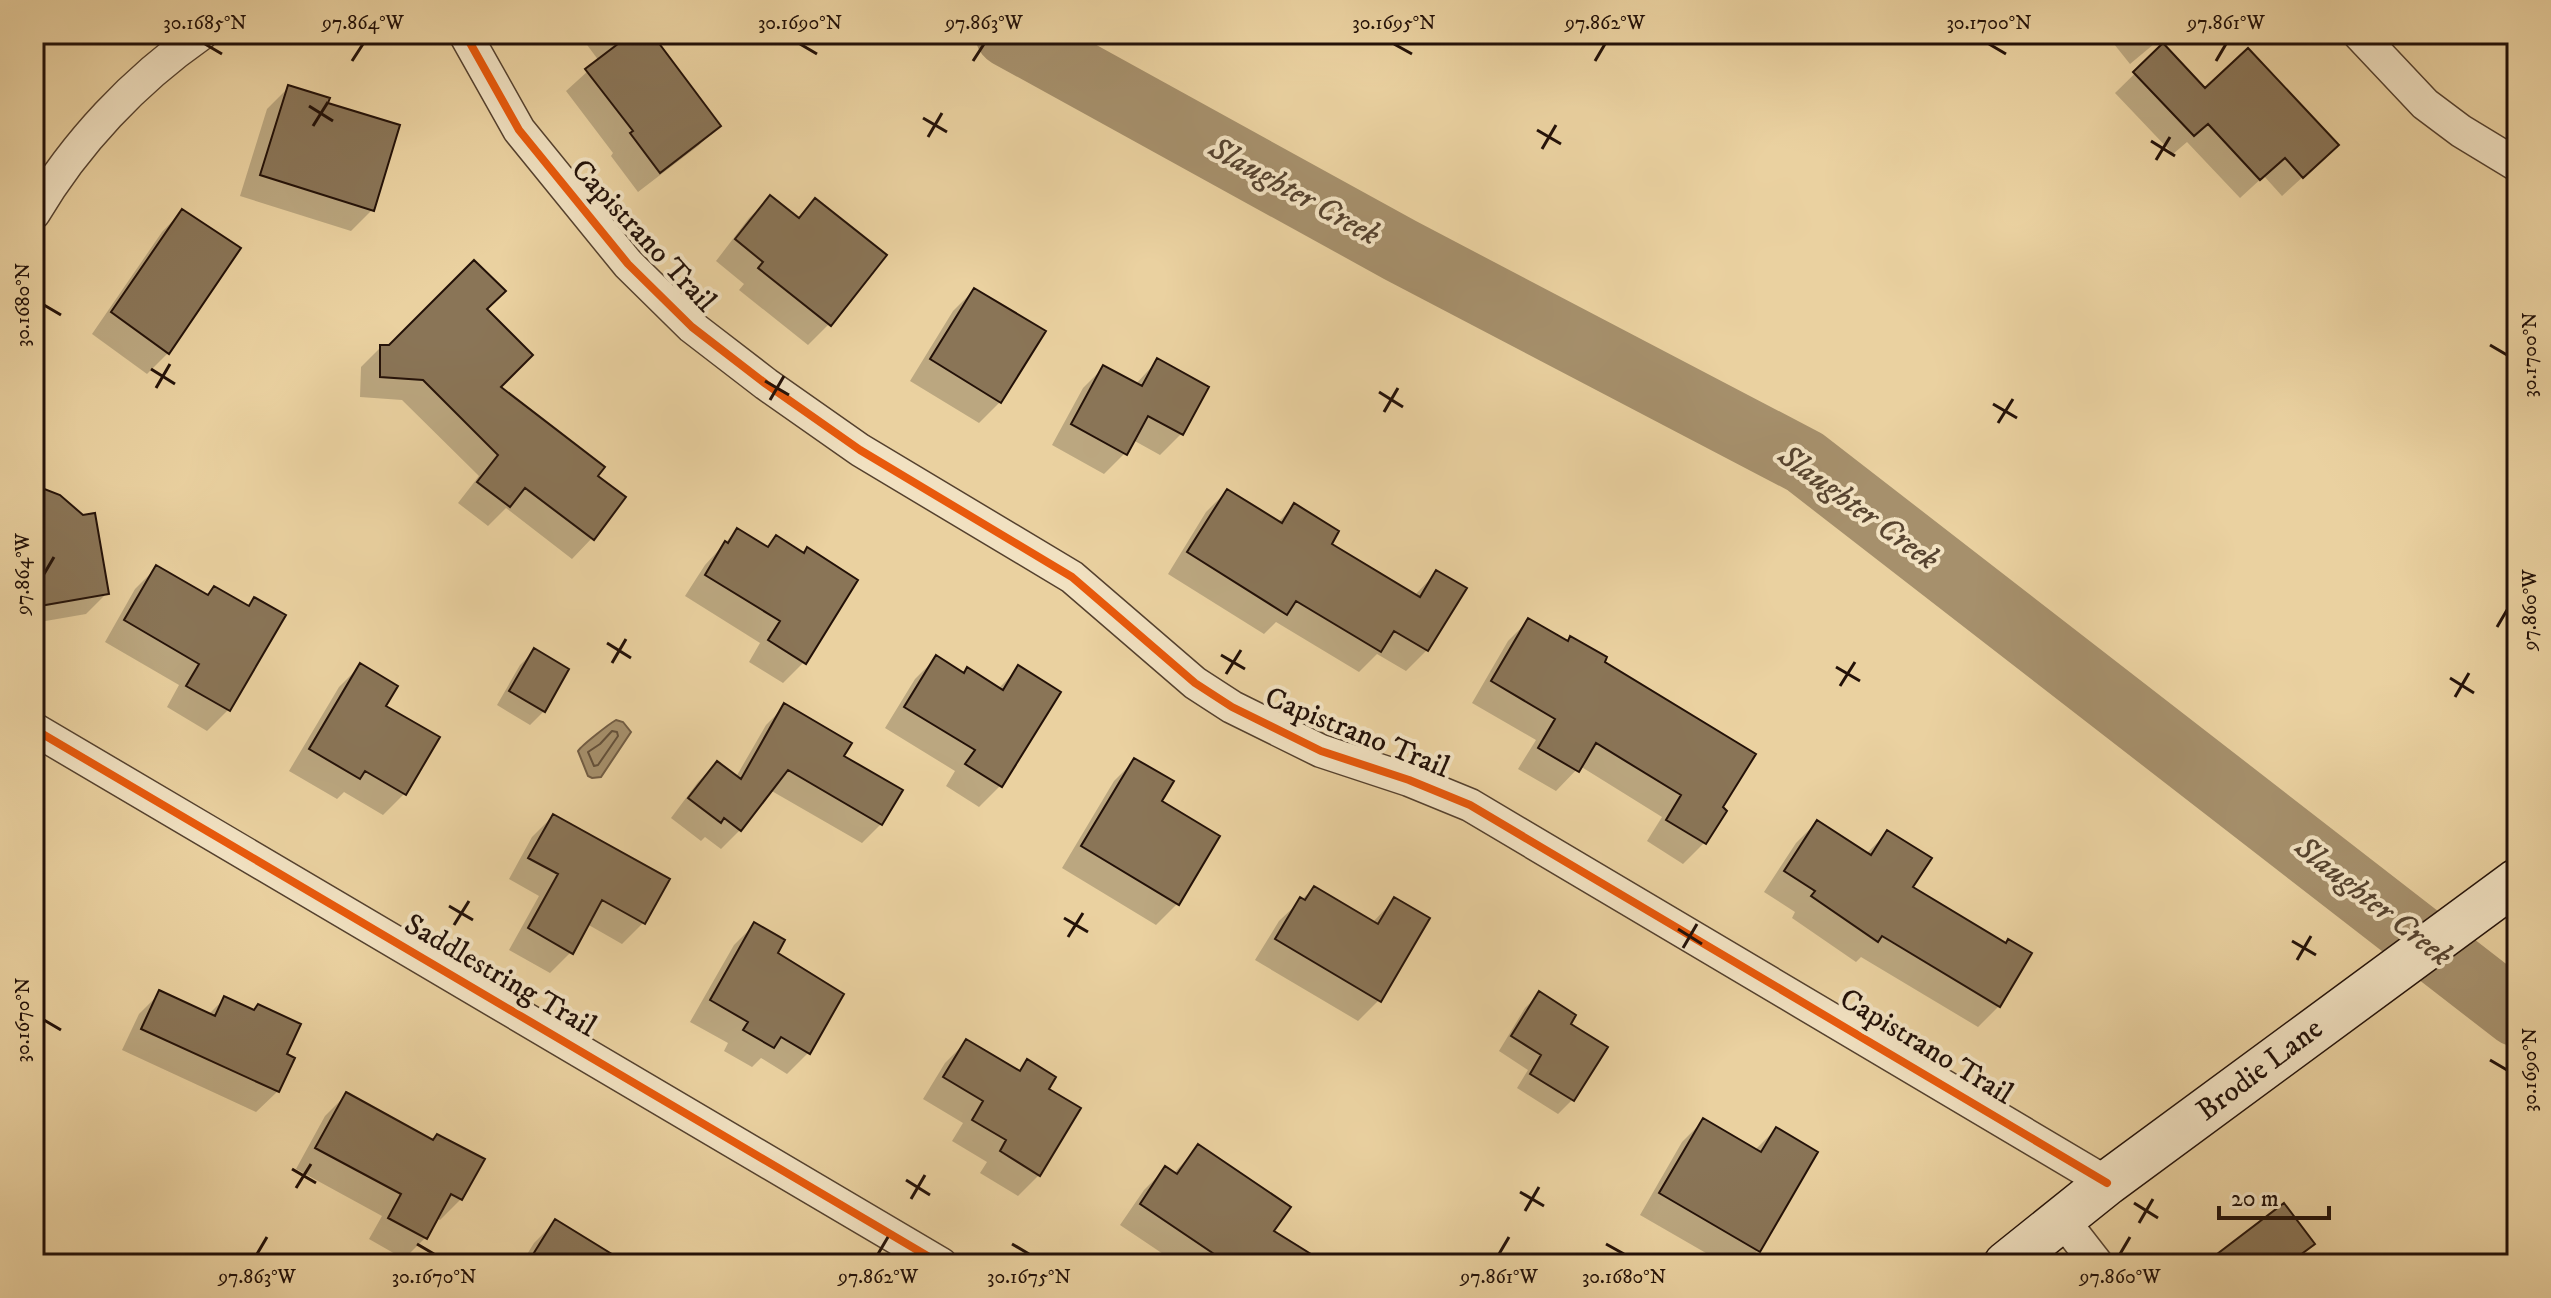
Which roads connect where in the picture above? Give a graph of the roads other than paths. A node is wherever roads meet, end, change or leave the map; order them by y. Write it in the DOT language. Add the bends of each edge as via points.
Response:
graph roads {
  1 [pos="201,34"];
  2 [pos="465,34"];
  3 [pos="2359,34"];
  4 [pos="2517,165"];
  5 [pos="34,213"];
  6 [pos="34,729"];
  7 [pos="2506,889"];
  8 [pos="2107,1183"];
  9 [pos="2062,1219"];
  10 [pos="941,1264"];
  11 [pos="2006,1264"];
  12 [pos="2097,1264"];
  1 -- 5 [label="street" via="171,55 101,124"];
  2 -- 8 [label="street, Capistrano Trail" via="519,130 628,264 692,327 836,433 1072,577 1195,683 1232,707 1321,751 1470,805"];
  3 -- 4 [label="street" via="2425,104"];
  6 -- 10 [label="street, Saddlestring Trail"];
  7 -- 8 [label="main road, Brodie Lane"];
  8 -- 9 [label="main road, Brodie Lane"];
  9 -- 11 [label="main road, Brodie Lane"];
  9 -- 12 [label="street"];
}
